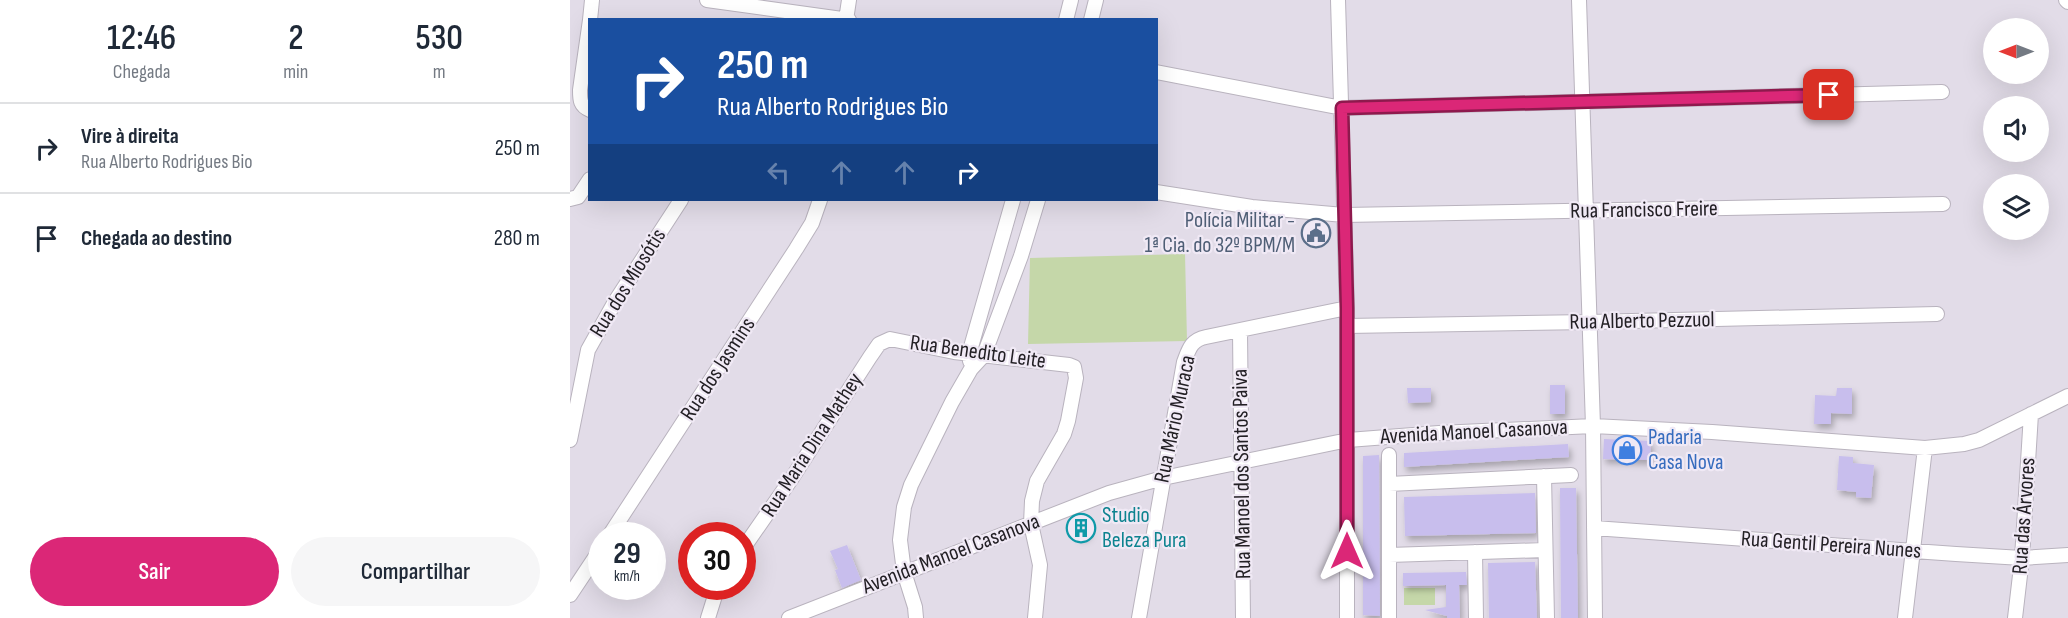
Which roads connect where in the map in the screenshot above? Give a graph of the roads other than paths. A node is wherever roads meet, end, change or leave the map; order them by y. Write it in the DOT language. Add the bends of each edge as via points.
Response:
graph roads {
  1 [pos="592,0"];
  2 [pos="706,0"];
  3 [pos="849,0"];
  4 [pos="1071,0"];
  5 [pos="1096,0"];
  6 [pos="1338,0"];
  7 [pos="1579,0"];
  8 [pos="590,18"];
  9 [pos="840,18"];
  10 [pos="847,18"];
  11 [pos="1066,18"];
  12 [pos="1092,18"];
  13 [pos="588,34"];
  14 [pos="1158,72"];
  15 [pos="1942,92"];
  16 [pos="1581,103"];
  17 [pos="586,108"];
  18 [pos="1342,108"];
  19 [pos="588,182"];
  20 [pos="1158,192"];
  21 [pos="570,199"];
  22 [pos="680,201"];
  23 [pos="820,201"];
  24 [pos="1013,201"];
  25 [pos="1038,201"];
  26 [pos="1943,204"];
  27 [pos="1585,212"];
  28 [pos="1344,215"];
  29 [pos="1347,308"];
  30 [pos="1936,314"];
  31 [pos="1589,322"];
  32 [pos="1347,326"];
  33 [pos="1240,331"];
  34 [pos="882,341"];
  35 [pos="969,354"];
  36 [pos="984,355"];
  37 [pos="971,369"];
  38 [pos="2068,396"];
  39 [pos="575,400"];
  40 [pos="2031,414"];
  41 [pos="1593,426"];
  42 [pos="570,440"];
  43 [pos="1348,440"];
  44 [pos="1925,448"];
  45 [pos="1389,455"];
  46 [pos="1241,461"];
  47 [pos="1570,475"];
  48 [pos="1544,476"];
  49 [pos="1163,478"];
  50 [pos="1389,484"];
  51 [pos="618,522"];
  52 [pos="1031,524"];
  53 [pos="1594,528"];
  54 [pos="756,530"];
  55 [pos="1545,550"];
  56 [pos="1913,551"];
  57 [pos="1475,552"];
  58 [pos="1389,555"];
  59 [pos="2068,555"];
  60 [pos="2022,558"];
  61 [pos="588,568"];
  62 [pos="904,572"];
  63 [pos="570,595"];
  64 [pos="714,600"];
  65 [pos="708,618"];
  66 [pos="789,618"];
  67 [pos="916,618"];
  68 [pos="1035,618"];
  69 [pos="1139,618"];
  70 [pos="1243,618"];
  71 [pos="1347,618"];
  72 [pos="1389,618"];
  73 [pos="1476,618"];
  74 [pos="1547,618"];
  75 [pos="1595,618"];
  76 [pos="1905,618"];
  77 [pos="2015,618"];
  1 -- 8 [label="street"];
  2 -- 9 [label="street"];
  3 -- 10 [label="street"];
  4 -- 11 [label="street"];
  5 -- 12 [label="street"];
  6 -- 18 [label="street"];
  7 -- 16 [label="street"];
  13 -- 17 [label="street" via="580,90 580,101"];
  14 -- 18 [label="street"];
  15 -- 16 [label="street"];
  16 -- 18 [label="street"];
  16 -- 27 [label="street"];
  18 -- 28 [label="street"];
  19 -- 21 [label="street" via="578,197"];
  20 -- 28 [label="street, Rua Francisco Freire" via="1252,207"];
  22 -- 39 [label="street, Rua dos Miosótis" via="588,350"];
  23 -- 51 [label="street, Rua dos Jasmins" via="796,249"];
  24 -- 35 [label="street"];
  25 -- 36 [label="street"];
  26 -- 27 [label="street, Rua Francisco Freire"];
  27 -- 28 [label="street, Rua Francisco Freire"];
  27 -- 31 [label="street"];
  28 -- 29 [label="street"];
  29 -- 32 [label="street"];
  29 -- 33 [label="street, Rua Mário Muraca"];
  30 -- 31 [label="street, Rua Alberto Pezzuol"];
  31 -- 32 [label="street, Rua Alberto Pezzuol"];
  31 -- 41 [label="street"];
  32 -- 43 [label="street"];
  33 -- 46 [label="street, Rua Manoel dos Santos Paiva"];
  33 -- 49 [label="street, Rua Mário Muraca" via="1201,338 1189,348"];
  34 -- 35 [label="street, Rua Benedito Leite" via="904,341"];
  34 -- 54 [label="street, Rua Maria Dina Mathey"];
  35 -- 36 [label="street, Rua Benedito Leite"];
  35 -- 37 [label="street"];
  36 -- 37 [label="street"];
  36 -- 52 [label="street, Rua Benedito Leite" via="1056,363 1074,367 1076,373 1064,434 1037,481"];
  37 -- 62 [label="street" via="911,485 900,524"];
  38 -- 40 [label="street, Avenida Manoel Casanova"];
  39 -- 42 [label="street, Rua dos Miosótis"];
  40 -- 44 [label="street, Avenida Manoel Casanova" via="1979,440"];
  40 -- 60 [label="street, Rua das Árvores"];
  41 -- 43 [label="street, Avenida Manoel Casanova"];
  41 -- 44 [label="street, Avenida Manoel Casanova"];
  41 -- 53 [label="street"];
  43 -- 46 [label="street, Avenida Manoel Casanova"];
  43 -- 71 [label="street"];
  44 -- 56 [label="street"];
  45 -- 50 [label="street"];
  46 -- 49 [label="street, Avenida Manoel Casanova"];
  46 -- 70 [label="street, Rua Manoel dos Santos Paiva"];
  47 -- 48 [label="street"];
  48 -- 50 [label="street"];
  48 -- 55 [label="street"];
  49 -- 52 [label="street, Avenida Manoel Casanova" via="1109,493"];
  49 -- 69 [label="street, Rua Mário Muraca"];
  50 -- 58 [label="street"];
  52 -- 62 [label="street, Avenida Manoel Casanova"];
  52 -- 68 [label="street" via="1040,565"];
  53 -- 56 [label="street, Rua Gentil Pereira Nunes"];
  53 -- 75 [label="street"];
  55 -- 57 [label="street"];
  55 -- 74 [label="street"];
  56 -- 60 [label="street, Rua Gentil Pereira Nunes"];
  56 -- 76 [label="street"];
  57 -- 58 [label="street"];
  57 -- 73 [label="street"];
  58 -- 72 [label="street"];
  59 -- 60 [label="street, Rua Gentil Pereira Nunes"];
  60 -- 77 [label="street, Rua das Árvores"];
  61 -- 63 [label="street"];
  62 -- 66 [label="street, Avenida Manoel Casanova"];
  62 -- 67 [label="street"];
  64 -- 65 [label="street"];
}
